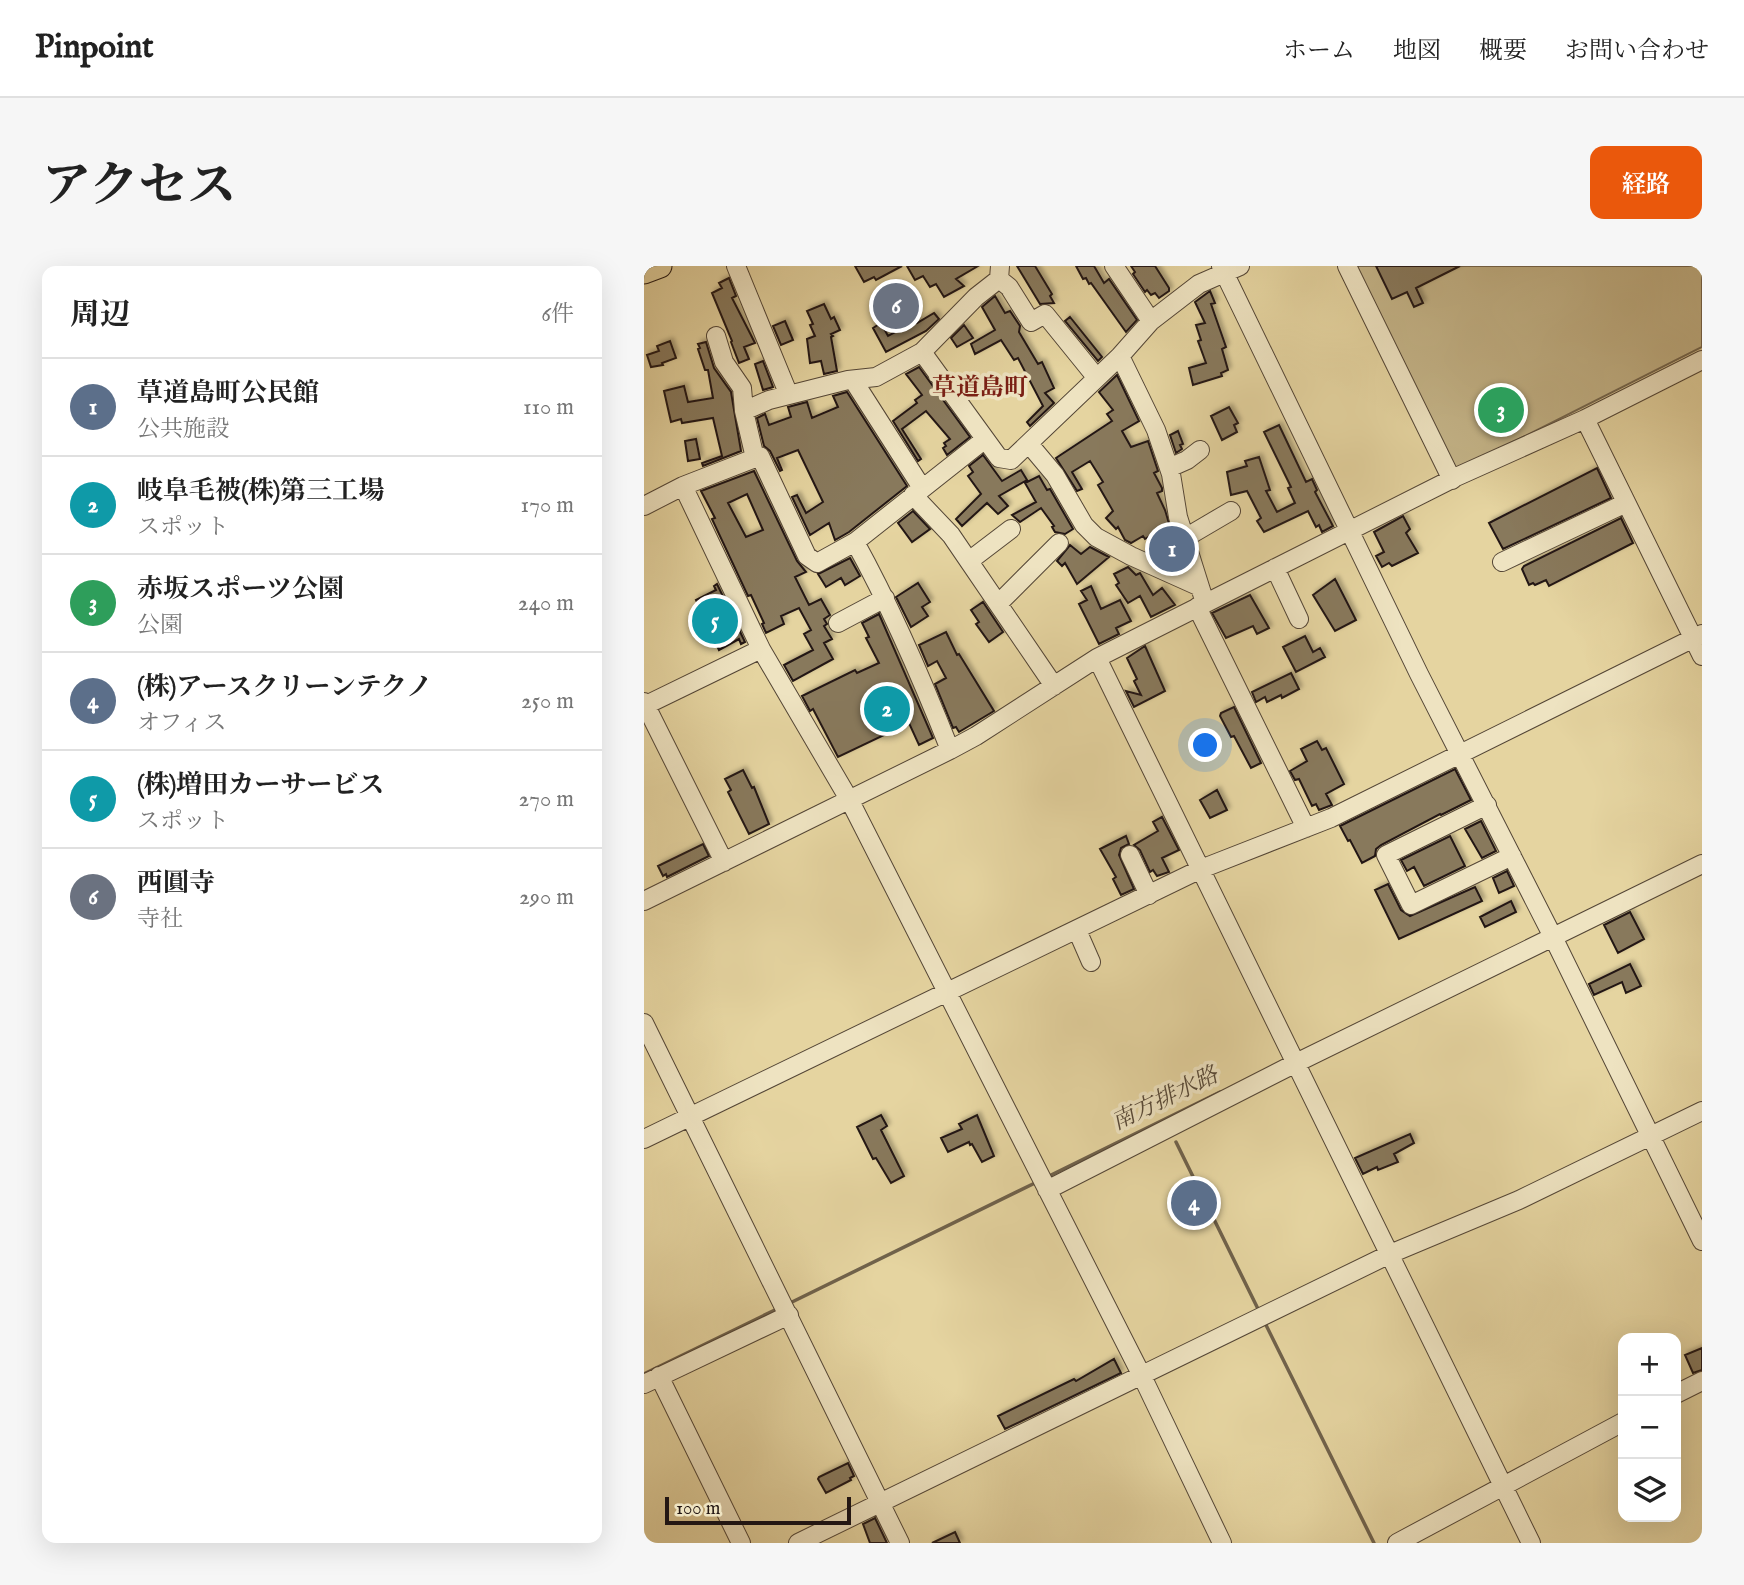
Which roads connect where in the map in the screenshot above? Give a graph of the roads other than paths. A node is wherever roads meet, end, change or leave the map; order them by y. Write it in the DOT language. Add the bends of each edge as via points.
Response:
graph roads {
  1 [pos="660,266"];
  2 [pos="737,266"];
  3 [pos="1114,266"];
  4 [pos="1347,266"];
  5 [pos="1229,269"];
  6 [pos="644,272"];
  7 [pos="999,273"];
  8 [pos="1151,321"];
  9 [pos="716,336"];
  10 [pos="922,352"];
  11 [pos="1120,355"];
  12 [pos="1702,360"];
  13 [pos="1096,377"];
  14 [pos="853,380"];
  15 [pos="787,395"];
  16 [pos="744,411"];
  17 [pos="1585,419"];
  18 [pos="985,440"];
  19 [pos="1030,444"];
  20 [pos="1200,450"];
  21 [pos="755,458"];
  22 [pos="1169,468"];
  23 [pos="1452,480"];
  24 [pos="683,486"];
  25 [pos="918,491"];
  26 [pos="1626,503"];
  27 [pos="644,506"];
  28 [pos="1231,511"];
  29 [pos="1011,529"];
  30 [pos="1350,530"];
  31 [pos="1185,538"];
  32 [pos="855,542"];
  33 [pos="1059,543"];
  34 [pos="969,561"];
  35 [pos="1502,562"];
  36 [pos="1275,568"];
  37 [pos="885,598"];
  38 [pos="1201,599"];
  39 [pos="999,604"];
  40 [pos="1299,619"];
  41 [pos="838,624"];
  42 [pos="1698,636"];
  43 [pos="761,649"];
  44 [pos="1702,656"];
  45 [pos="1097,658"];
  46 [pos="1054,686"];
  47 [pos="645,705"];
  48 [pos="950,750"];
  49 [pos="1461,754"];
  50 [pos="850,801"];
  51 [pos="1487,805"];
  52 [pos="1306,828"];
  53 [pos="1130,855"];
  54 [pos="1512,856"];
  55 [pos="724,862"];
  56 [pos="1702,864"];
  57 [pos="1201,869"];
  58 [pos="1149,895"];
  59 [pos="644,901"];
  60 [pos="1077,930"];
  61 [pos="1550,933"];
  62 [pos="1091,962"];
  63 [pos="948,993"];
  64 [pos="644,1023"];
  65 [pos="1294,1058"];
  66 [pos="1702,1111"];
  67 [pos="690,1116"];
  68 [pos="1651,1136"];
  69 [pos="644,1139"];
  70 [pos="1043,1183"];
  71 [pos="1702,1241"];
  72 [pos="1390,1254"];
  73 [pos="786,1308"];
  74 [pos="1142,1377"];
  75 [pos="652,1380"];
  76 [pos="1702,1381"];
  77 [pos="1681,1392"];
  78 [pos="1618,1425"];
  79 [pos="1504,1486"];
  80 [pos="880,1504"];
  81 [pos="741,1543"];
  82 [pos="798,1543"];
  83 [pos="900,1543"];
  84 [pos="1222,1543"];
  85 [pos="1397,1543"];
  86 [pos="1531,1543"];
  1 -- 6 [label="main road"];
  2 -- 15 [label="street"];
  3 -- 8 [label="street"];
  4 -- 23 [label="street"];
  5 -- 8 [label="street" via="1199,284"];
  5 -- 30 [label="street"];
  7 -- 10 [label="street"];
  7 -- 13 [label="street" via="1031,322 1045,314"];
  8 -- 11 [label="street"];
  9 -- 16 [label="street" via="724,362 742,388"];
  10 -- 14 [label="street" via="876,377"];
  10 -- 18 [label="street"];
  11 -- 13 [label="street"];
  11 -- 22 [label="street"];
  12 -- 17 [label="street"];
  13 -- 19 [label="street"];
  14 -- 15 [label="street"];
  14 -- 25 [label="street"];
  15 -- 16 [label="street"];
  16 -- 21 [label="street"];
  17 -- 23 [label="street"];
  17 -- 26 [label="street"];
  18 -- 19 [label="street" via="999,457 1011,460"];
  18 -- 25 [label="street"];
  19 -- 38 [label="street" via="1096,537"];
  20 -- 22 [label="street"];
  21 -- 24 [label="street"];
  21 -- 32 [label="street" via="760,456 807,556 817,563"];
  22 -- 31 [label="street"];
  23 -- 30 [label="street"];
  24 -- 27 [label="street"];
  24 -- 43 [label="street"];
  25 -- 32 [label="street"];
  25 -- 34 [label="street"];
  26 -- 35 [label="street"];
  26 -- 42 [label="street"];
  28 -- 31 [label="street"];
  29 -- 34 [label="street"];
  30 -- 36 [label="street"];
  30 -- 49 [label="street"];
  31 -- 38 [label="street"];
  32 -- 37 [label="street"];
  33 -- 39 [label="street"];
  34 -- 39 [label="street"];
  36 -- 38 [label="street"];
  36 -- 40 [label="street"];
  37 -- 41 [label="street"];
  37 -- 48 [label="street"];
  38 -- 45 [label="street"];
  38 -- 52 [label="street"];
  39 -- 46 [label="street"];
  42 -- 44 [label="street"];
  42 -- 49 [label="street"];
  43 -- 47 [label="street"];
  43 -- 50 [label="street"];
  45 -- 46 [label="street"];
  45 -- 57 [label="street"];
  46 -- 48 [label="street"];
  47 -- 55 [label="street"];
  48 -- 50 [label="street"];
  49 -- 51 [label="street"];
  49 -- 52 [label="street"];
  50 -- 55 [label="street"];
  50 -- 63 [label="street"];
  51 -- 54 [label="street"];
  51 -- 54 [label="street" via="1386,855 1411,905"];
  52 -- 57 [label="street"];
  53 -- 58 [label="street"];
  54 -- 61 [label="street"];
  55 -- 59 [label="street"];
  56 -- 61 [label="street"];
  57 -- 58 [label="street"];
  57 -- 65 [label="street"];
  58 -- 60 [label="street"];
  60 -- 62 [label="street"];
  60 -- 63 [label="street"];
  61 -- 65 [label="street"];
  61 -- 68 [label="street"];
  63 -- 67 [label="street"];
  63 -- 70 [label="street"];
  64 -- 67 [label="street"];
  65 -- 70 [label="street"];
  65 -- 72 [label="street"];
  66 -- 68 [label="street"];
  67 -- 69 [label="street"];
  67 -- 73 [label="street"];
  68 -- 71 [label="street"];
  68 -- 72 [label="street" via="1519,1200"];
  70 -- 74 [label="street"];
  72 -- 74 [label="street"];
  72 -- 79 [label="street"];
  73 -- 75 [label="street"];
  73 -- 80 [label="street"];
  74 -- 80 [label="street"];
  74 -- 84 [label="street"];
  75 -- 81 [label="street"];
  76 -- 77 [label="street"];
  78 -- 79 [label="street"];
  79 -- 85 [label="street"];
  79 -- 86 [label="street"];
  80 -- 82 [label="street"];
  80 -- 83 [label="street"];
}
